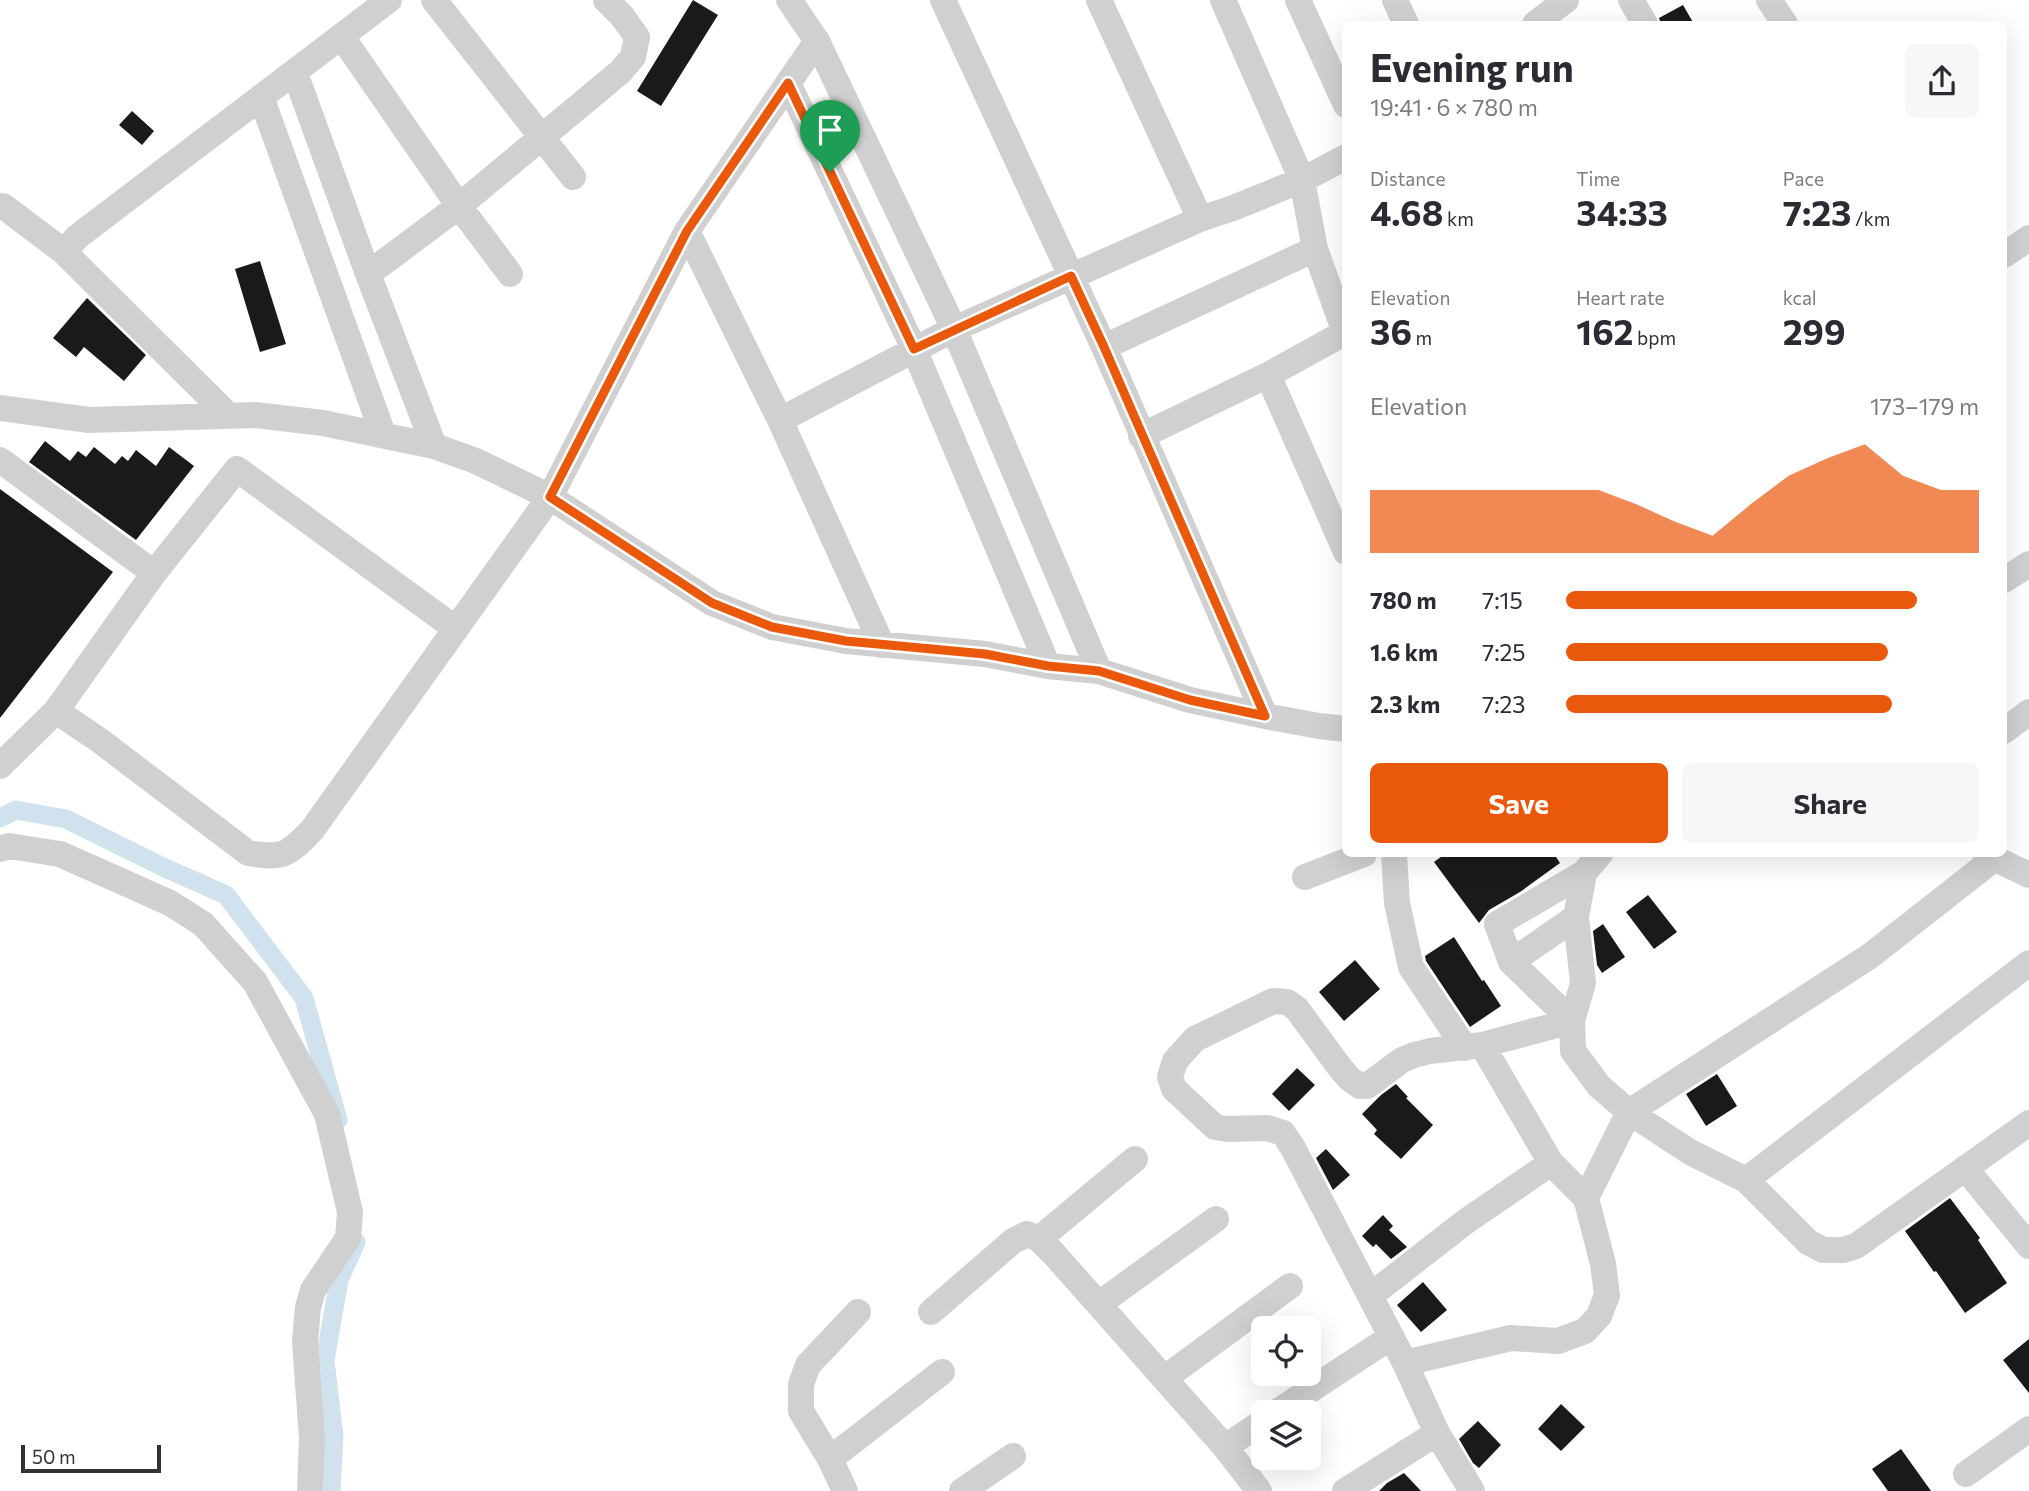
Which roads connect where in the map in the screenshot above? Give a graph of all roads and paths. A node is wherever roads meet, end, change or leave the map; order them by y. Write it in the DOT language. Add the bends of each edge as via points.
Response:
graph roads {
  1 [pos="389,0"];
  2 [pos="434,0"];
  3 [pos="606,0"];
  4 [pos="789,0"];
  5 [pos="943,0"];
  6 [pos="1099,0"];
  7 [pos="1223,0"];
  8 [pos="1298,0"];
  9 [pos="1395,0"];
  10 [pos="1631,0"];
  11 [pos="1769,0"];
  12 [pos="1405,21"];
  13 [pos="1644,21"];
  14 [pos="1783,21"];
  15 [pos="342,37"];
  16 [pos="817,41"];
  17 [pos="295,73"];
  18 [pos="788,83"];
  19 [pos="1342,96"];
  20 [pos="261,97"];
  21 [pos="543,138"];
  22 [pos="1342,159"];
  23 [pos="573,177"];
  24 [pos="1302,180"];
  25 [pos="3,206"];
  26 [pos="458,206"];
  27 [pos="1200,219"];
  28 [pos="687,231"];
  29 [pos="2029,238"];
  30 [pos="1315,249"];
  31 [pos="64,252"];
  32 [pos="2007,253"];
  33 [pos="368,274"];
  34 [pos="510,274"];
  35 [pos="1071,276"];
  36 [pos="1342,326"];
  37 [pos="954,329"];
  38 [pos="1342,336"];
  39 [pos="1104,347"];
  40 [pos="914,349"];
  41 [pos="1268,375"];
  42 [pos="0,408"];
  43 [pos="228,415"];
  44 [pos="780,420"];
  45 [pos="383,434"];
  46 [pos="1142,436"];
  47 [pos="435,446"];
  48 [pos="0,460"];
  49 [pos="550,497"];
  50 [pos="1342,543"];
  51 [pos="2029,564"];
  52 [pos="154,573"];
  53 [pos="2007,578"];
  54 [pos="456,629"];
  55 [pos="882,645"];
  56 [pos="1048,666"];
  57 [pos="1099,671"];
  58 [pos="57,711"];
  59 [pos="2029,712"];
  60 [pos="1265,716"];
  61 [pos="1342,729"];
  62 [pos="2007,729"];
  63 [pos="0,766"];
  64 [pos="0,849"];
  65 [pos="1356,857"];
  66 [pos="1394,857"];
  67 [pos="1989,857"];
  68 [pos="1992,857"];
  69 [pos="1592,864"];
  70 [pos="2029,875"];
  71 [pos="1305,877"];
  72 [pos="1576,917"];
  73 [pos="1511,962"];
  74 [pos="2029,963"];
  75 [pos="1572,1021"];
  76 [pos="1473,1046"];
  77 [pos="1629,1112"];
  78 [pos="2029,1123"];
  79 [pos="1135,1158"];
  80 [pos="1551,1163"];
  81 [pos="1965,1168"];
  82 [pos="1746,1180"];
  83 [pos="1586,1198"];
  84 [pos="1216,1219"];
  85 [pos="1039,1238"];
  86 [pos="2029,1246"];
  87 [pos="1290,1286"];
  88 [pos="1370,1296"];
  89 [pos="1099,1304"];
  90 [pos="858,1312"];
  91 [pos="931,1312"];
  92 [pos="1391,1337"];
  93 [pos="1405,1363"];
  94 [pos="943,1372"];
  95 [pos="1165,1378"];
  96 [pos="1295,1400"];
  97 [pos="2029,1429"];
  98 [pos="1251,1430"];
  99 [pos="1437,1433"];
  100 [pos="1225,1447"];
  101 [pos="1013,1455"];
  102 [pos="830,1459"];
  103 [pos="1966,1474"];
  104 [pos="310,1491"];
  105 [pos="845,1491"];
  106 [pos="962,1491"];
  107 [pos="1259,1491"];
  108 [pos="1345,1491"];
  109 [pos="1472,1491"];
  1 -- 15 [label="street"];
  2 -- 21 [label="street"];
  3 -- 21 [label="street" via="637,37 632,57"];
  4 -- 16 [label="street"];
  5 -- 35 [label="street"];
  6 -- 27 [label="street"];
  7 -- 24 [label="street"];
  8 -- 19 [label="street"];
  9 -- 12 [label="street"];
  10 -- 13 [label="street"];
  11 -- 14 [label="street"];
  15 -- 17 [label="street"];
  15 -- 26 [label="street"];
  16 -- 18 [label="street"];
  16 -- 37 [label="street"];
  17 -- 20 [label="street"];
  17 -- 33 [label="street"];
  18 -- 28 [label="street"];
  18 -- 40 [label="street"];
  20 -- 31 [label="street" via="76,237"];
  20 -- 45 [label="street"];
  21 -- 23 [label="street"];
  21 -- 26 [label="street"];
  22 -- 24 [label="street"];
  24 -- 27 [label="street"];
  24 -- 30 [label="street"];
  25 -- 31 [label="street"];
  26 -- 33 [label="street"];
  26 -- 34 [label="street"];
  27 -- 35 [label="street"];
  28 -- 44 [label="street"];
  28 -- 49 [label="street"];
  29 -- 32 [label="street"];
  30 -- 36 [label="street"];
  30 -- 39 [label="street"];
  31 -- 43 [label="street"];
  33 -- 47 [label="street"];
  35 -- 37 [label="street"];
  35 -- 39 [label="street"];
  37 -- 40 [label="street"];
  37 -- 57 [label="street"];
  38 -- 41 [label="street"];
  39 -- 46 [label="street"];
  40 -- 44 [label="street"];
  40 -- 56 [label="street"];
  41 -- 46 [label="street"];
  41 -- 50 [label="street"];
  42 -- 43 [label="street" via="89,420"];
  43 -- 45 [label="street" via="323,423"];
  44 -- 55 [label="street"];
  45 -- 47 [label="street"];
  46 -- 60 [label="street"];
  47 -- 49 [label="street"];
  48 -- 52 [label="street"];
  49 -- 54 [label="street"];
  49 -- 55 [label="street" via="712,603 772,627"];
  51 -- 53 [label="street"];
  52 -- 54 [label="street" via="237,469"];
  52 -- 58 [label="street"];
  54 -- 58 [label="street" via="312,830 292,851 272,857 248,853"];
  55 -- 56 [label="street" via="985,654"];
  56 -- 57 [label="street"];
  57 -- 60 [label="street" via="1190,700"];
  58 -- 63 [label="street"];
  59 -- 62 [label="street"];
  60 -- 61 [label="street"];
  64 -- 104 [label="street" via="9,846 60,854 170,903 202,924 255,982 327,1114 350,1228 313,1290 308,1307 304,1342 312,1438"];
  65 -- 71 [label="street"];
  66 -- 76 [label="street" via="1397,903 1411,967"];
  67 -- 77 [label="street" via="1870,956"];
  68 -- 70 [label="street"];
  69 -- 72 [label="street"];
  69 -- 73 [label="street" via="1497,924"];
  72 -- 73 [label="street"];
  72 -- 75 [label="street" via="1583,984"];
  73 -- 75 [label="street"];
  74 -- 82 [label="street"];
  75 -- 76 [label="street"];
  75 -- 77 [label="street" via="1573,1051 1599,1086"];
  76 -- 80 [label="street"];
  76 -- 88 [label="street" via="1414,1055 1360,1086 1341,1069 1297,1009 1273,1001 1195,1039 1175,1061 1170,1077 1174,1089 1215,1127 1267,1128 1283,1133"];
  77 -- 82 [label="street" via="1690,1152"];
  77 -- 83 [label="street"];
  78 -- 81 [label="street"];
  79 -- 85 [label="street"];
  80 -- 83 [label="street"];
  80 -- 88 [label="street"];
  81 -- 82 [label="street" via="1856,1247 1843,1250 1823,1250 1808,1242"];
  81 -- 86 [label="street"];
  83 -- 93 [label="street" via="1607,1295 1599,1316 1585,1331 1558,1341 1511,1338"];
  84 -- 89 [label="street"];
  85 -- 89 [label="street"];
  85 -- 91 [label="street" via="1027,1234 1013,1241"];
  87 -- 95 [label="street"];
  88 -- 92 [label="street"];
  89 -- 95 [label="street"];
  90 -- 102 [label="street" via="808,1366 801,1384 801,1411"];
  92 -- 93 [label="street"];
  92 -- 96 [label="street"];
  93 -- 99 [label="street"];
  94 -- 102 [label="street"];
  95 -- 100 [label="street"];
  97 -- 103 [label="street"];
  98 -- 100 [label="street"];
  99 -- 108 [label="street"];
  99 -- 109 [label="street"];
  100 -- 107 [label="street"];
  101 -- 106 [label="street"];
  102 -- 105 [label="street"];
}
